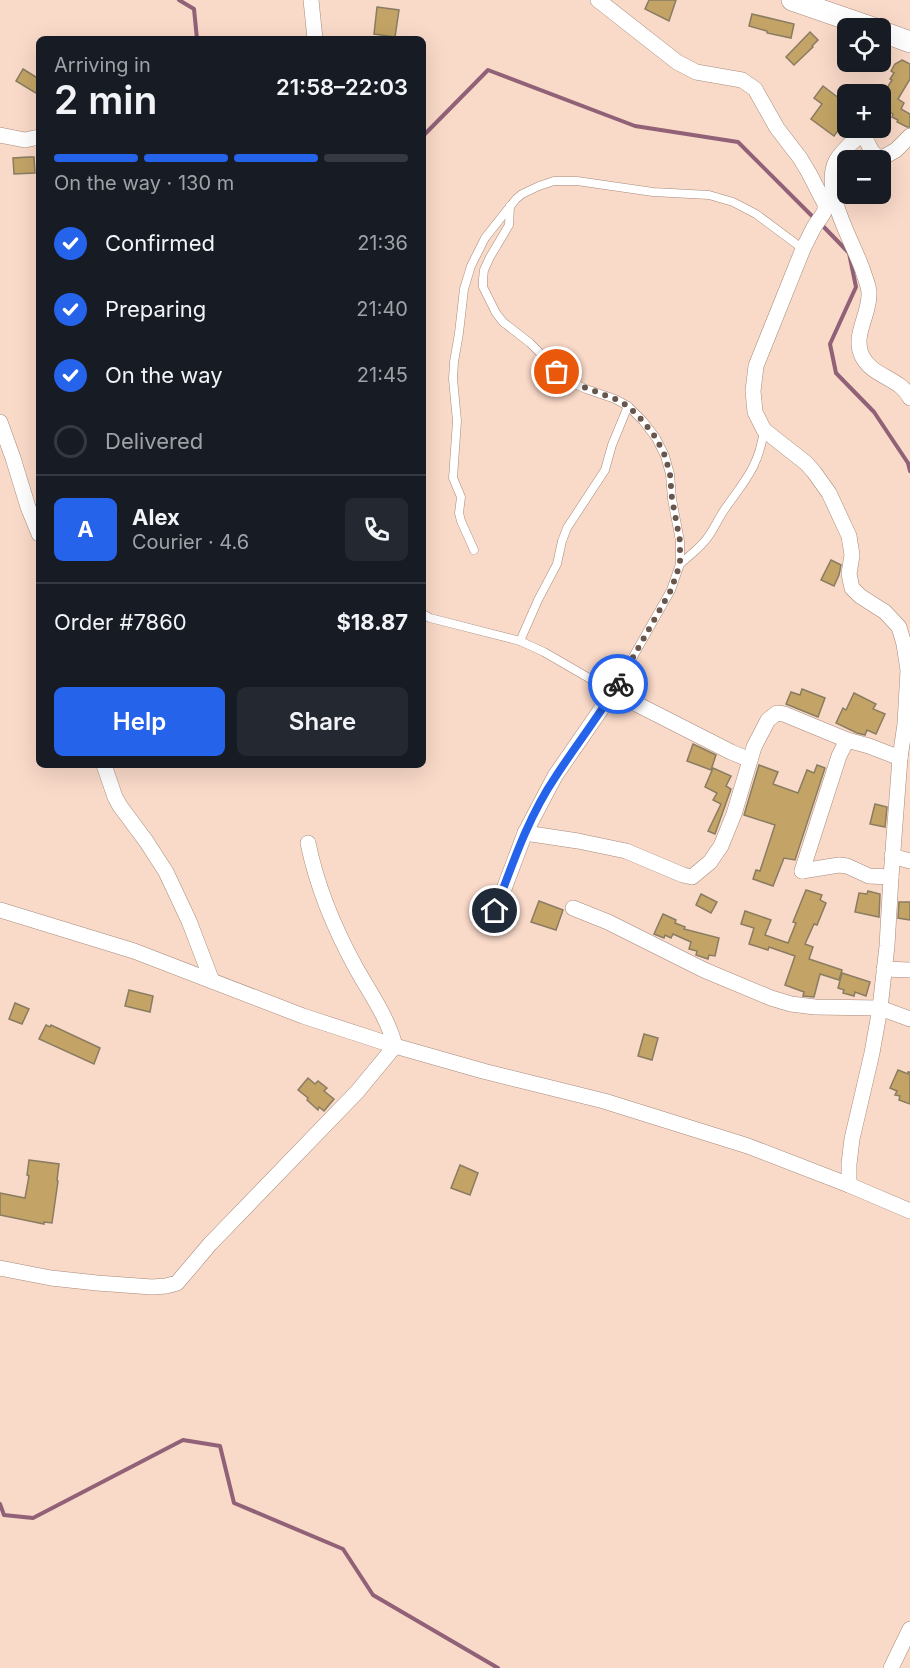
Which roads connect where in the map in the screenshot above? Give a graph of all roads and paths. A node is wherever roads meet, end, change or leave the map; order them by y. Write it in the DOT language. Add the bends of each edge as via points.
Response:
graph roads {
  1 [pos="311,0"];
  2 [pos="598,0"];
  3 [pos="792,0"];
  4 [pos="844,18"];
  5 [pos="891,35"];
  6 [pos="315,36"];
  7 [pos="910,42"];
  8 [pos="0,135"];
  9 [pos="910,136"];
  10 [pos="36,138"];
  11 [pos="510,206"];
  12 [pos="803,249"];
  13 [pos="910,398"];
  14 [pos="628,406"];
  15 [pos="0,422"];
  16 [pos="764,430"];
  17 [pos="36,527"];
  18 [pos="474,550"];
  19 [pos="680,564"];
  20 [pos="426,616"];
  21 [pos="520,640"];
  22 [pos="909,670"];
  23 [pos="613,692"];
  24 [pos="907,724"];
  25 [pos="847,740"];
  26 [pos="900,758"];
  27 [pos="750,760"];
  28 [pos="105,768"];
  29 [pos="905,783"];
  30 [pos="525,833"];
  31 [pos="308,843"];
  32 [pos="892,856"];
  33 [pos="910,861"];
  34 [pos="891,877"];
  35 [pos="573,908"];
  36 [pos="0,909"];
  37 [pos="490,926"];
  38 [pos="884,969"];
  39 [pos="910,970"];
  40 [pos="212,981"];
  41 [pos="880,1008"];
  42 [pos="910,1019"];
  43 [pos="395,1046"];
  44 [pos="849,1185"];
  45 [pos="910,1210"];
  46 [pos="0,1268"];
  47 [pos="910,1629"];
  48 [pos="891,1668"];
  1 -- 6 [label="street"];
  2 -- 12 [label="street" via="677,63 696,72 742,80 755,89 825,204"];
  3 -- 4 [label="street"];
  5 -- 7 [label="street"];
  8 -- 10 [label="street" via="25,140"];
  9 -- 13 [label="street" via="882,158 873,154 865,138 858,137 832,173 841,219 870,293 860,332 862,357"];
  11 -- 12 [label="lane" via="522,195 554,181 709,195 756,214"];
  11 -- 14 [label="lane" via="509,225 484,270 483,287 496,313 568,381"];
  11 -- 18 [label="lane" via="485,238 471,266 454,362 457,421 453,478 461,497 461,521"];
  12 -- 16 [label="street" via="756,366 755,412"];
  14 -- 19 [label="lane" via="656,438 665,456 680,541"];
  14 -- 21 [label="lane" via="605,470 567,528 557,564"];
  15 -- 17 [label="street"];
  16 -- 19 [label="lane" via="751,474 704,543"];
  16 -- 22 [label="street" via="806,463 829,493 849,536 852,588 899,627"];
  19 -- 23 [label="lane" via="671,590"];
  20 -- 21 [label="lane"];
  21 -- 23 [label="lane"];
  22 -- 24 [label="street"];
  23 -- 27 [label="street"];
  23 -- 30 [label="street" via="555,777"];
  24 -- 26 [label="street"];
  25 -- 26 [label="street"];
  25 -- 27 [label="street" via="777,713 768,720"];
  25 -- 34 [label="street" via="802,871 839,865 868,876"];
  26 -- 29 [label="street"];
  27 -- 30 [label="street" via="721,846 692,877 626,851"];
  28 -- 40 [label="street" via="120,806 166,872"];
  29 -- 32 [label="street"];
  30 -- 37 [label="street"];
  31 -- 43 [label="street" via="313,872 326,907 387,1021"];
  32 -- 33 [label="street"];
  32 -- 34 [label="street"];
  34 -- 38 [label="street"];
  35 -- 41 [label="street" via="771,998 815,1007"];
  36 -- 40 [label="street" via="134,951"];
  38 -- 39 [label="street"];
  38 -- 41 [label="street"];
  40 -- 43 [label="street"];
  41 -- 42 [label="street"];
  41 -- 44 [label="street" via="852,1138"];
  43 -- 44 [label="street" via="604,1101 748,1146"];
  43 -- 46 [label="street" via="357,1092 177,1283 152,1287 97,1283"];
  44 -- 45 [label="street"];
  47 -- 48 [label="street"];
}
